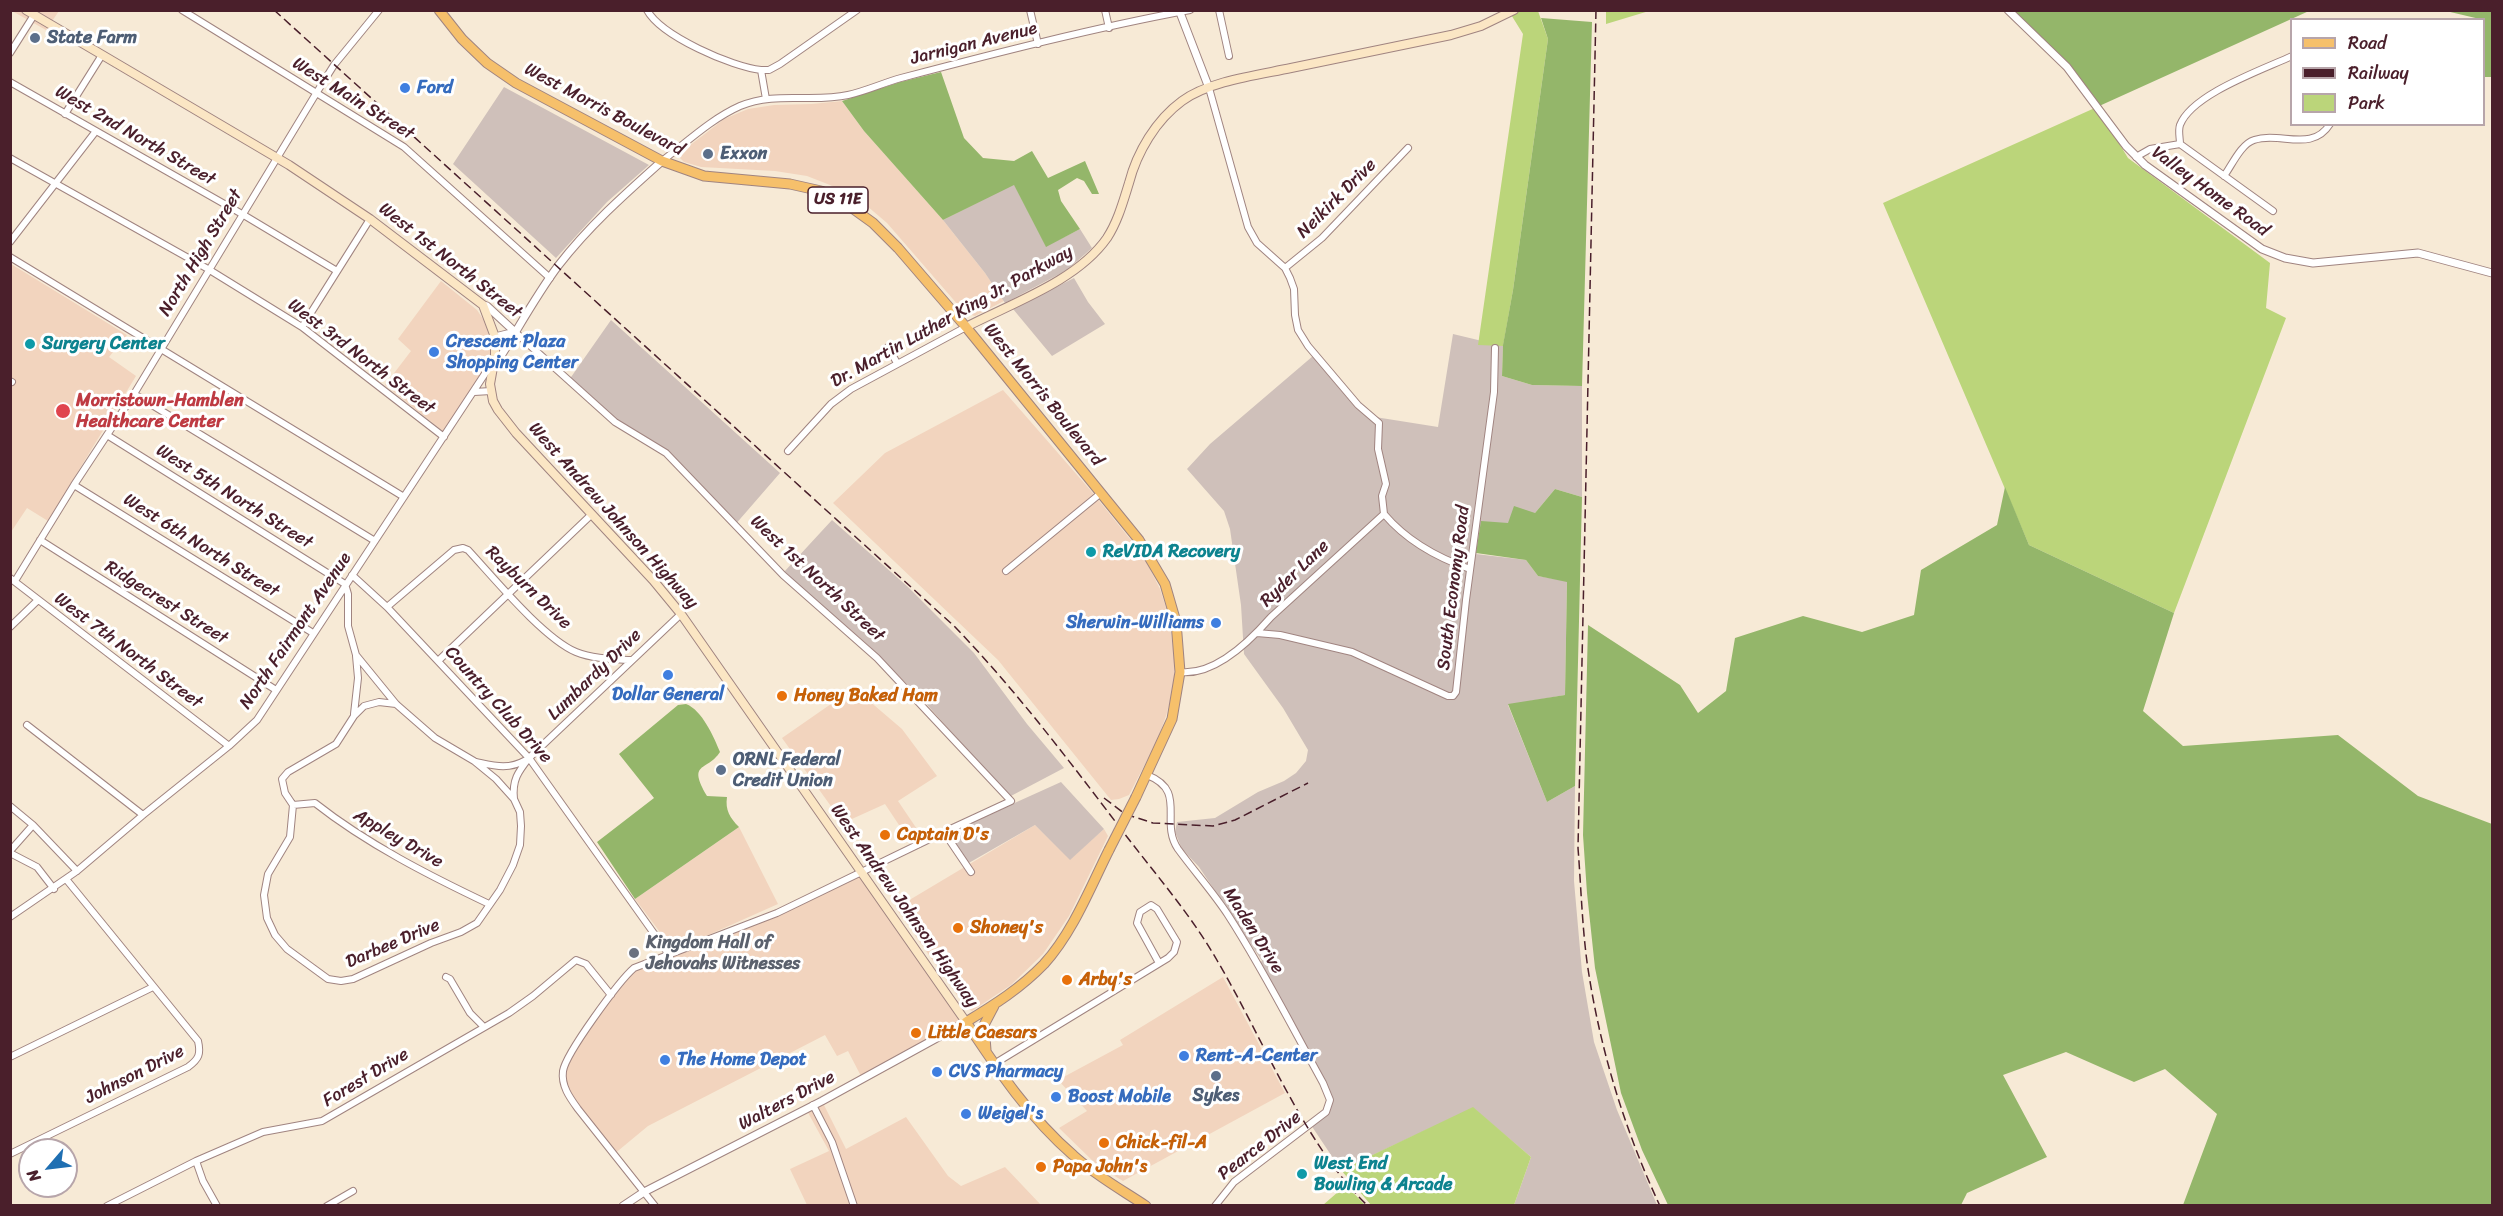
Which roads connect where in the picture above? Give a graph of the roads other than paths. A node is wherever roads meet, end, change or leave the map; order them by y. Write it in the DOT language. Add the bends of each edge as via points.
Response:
graph roads {
  1 [pos="182,10"];
  2 [pos="379,10"];
  3 [pos="439,10"];
  4 [pos="647,10"];
  5 [pos="857,10"];
  6 [pos="1030,10"];
  7 [pos="1105,10"];
  8 [pos="1190,10"];
  9 [pos="1219,10"];
  10 [pos="1514,10"];
  11 [pos="2008,10"];
  12 [pos="1179,11"];
  13 [pos="30,13"];
  14 [pos="1110,28"];
  15 [pos="1038,44"];
  16 [pos="10,53"];
  17 [pos="102,56"];
  18 [pos="1229,56"];
  19 [pos="2290,57"];
  20 [pos="761,70"];
  21 [pos="10,82"];
  22 [pos="1209,88"];
  23 [pos="316,92"];
  24 [pos="766,99"];
  25 [pos="65,114"];
  26 [pos="2328,126"];
  27 [pos="96,131"];
  28 [pos="2180,144"];
  29 [pos="1408,148"];
  30 [pos="275,157"];
  31 [pos="2136,157"];
  32 [pos="10,158"];
  33 [pos="662,161"];
  34 [pos="2224,176"];
  35 [pos="56,184"];
  36 [pos="2273,211"];
  37 [pos="242,214"];
  38 [pos="370,219"];
  39 [pos="10,242"];
  40 [pos="10,257"];
  41 [pos="1285,268"];
  42 [pos="208,269"];
  43 [pos="337,271"];
  44 [pos="2493,273"];
  45 [pos="550,278"];
  46 [pos="483,305"];
  47 [pos="302,327"];
  48 [pos="966,327"];
  49 [pos="515,332"];
  50 [pos="495,337"];
  51 [pos="888,347"];
  52 [pos="1495,348"];
  53 [pos="160,349"];
  54 [pos="495,356"];
  55 [pos="897,363"];
  56 [pos="492,369"];
  57 [pos="491,391"];
  58 [pos="474,392"];
  59 [pos="134,394"];
  60 [pos="107,435"];
  61 [pos="444,437"];
  62 [pos="788,450"];
  63 [pos="74,485"];
  64 [pos="1101,493"];
  65 [pos="404,497"];
  66 [pos="1384,513"];
  67 [pos="592,514"];
  68 [pos="40,540"];
  69 [pos="375,541"];
  70 [pos="1470,569"];
  71 [pos="1006,571"];
  72 [pos="352,574"];
  73 [pos="13,579"];
  74 [pos="345,584"];
  75 [pos="507,593"];
  76 [pos="38,600"];
  77 [pos="387,607"];
  78 [pos="681,614"];
  79 [pos="10,627"];
  80 [pos="313,633"];
  81 [pos="1257,633"];
  82 [pos="356,656"];
  83 [pos="631,660"];
  84 [pos="438,661"];
  85 [pos="1180,672"];
  86 [pos="276,690"];
  87 [pos="396,704"];
  88 [pos="354,716"];
  89 [pos="27,725"];
  90 [pos="229,746"];
  91 [pos="530,758"];
  92 [pos="474,761"];
  93 [pos="1147,775"];
  94 [pos="514,799"];
  95 [pos="293,805"];
  96 [pos="10,806"];
  97 [pos="143,815"];
  98 [pos="33,825"];
  99 [pos="944,831"];
  100 [pos="10,852"];
  101 [pos="77,871"];
  102 [pos="860,872"];
  103 [pos="971,872"];
  104 [pos="66,879"];
  105 [pos="54,889"];
  106 [pos="489,904"];
  107 [pos="10,917"];
  108 [pos="670,956"];
  109 [pos="1159,963"];
  110 [pos="446,977"];
  111 [pos="153,987"];
  112 [pos="610,995"];
  113 [pos="996,1004"];
  114 [pos="966,1022"];
  115 [pos="483,1026"];
  116 [pos="986,1052"];
  117 [pos="10,1057"];
  118 [pos="994,1064"];
  119 [pos="813,1106"];
  120 [pos="1326,1112"];
  121 [pos="10,1154"];
  122 [pos="196,1161"];
  123 [pos="352,1191"];
  124 [pos="644,1192"];
  125 [pos="107,1206"];
  126 [pos="217,1206"];
  127 [pos="327,1206"];
  128 [pos="623,1206"];
  129 [pos="655,1206"];
  130 [pos="854,1206"];
  131 [pos="1146,1206"];
  132 [pos="1215,1206"];
  1 -- 23 [label="street, West Main Street"];
  2 -- 23 [label="street, North High Street"];
  3 -- 33 [label="main road, West Morris Boulevard / US 11E" via="487,63 516,83"];
  4 -- 20 [label="street" via="664,29 716,57 746,69"];
  5 -- 20 [label="street" via="780,64"];
  6 -- 15 [label="street"];
  7 -- 14 [label="street"];
  8 -- 12 [label="street, Jarnigan Avenue"];
  9 -- 18 [label="street"];
  10 -- 22 [label="main road, Dr. Martin Luther King Jr. Parkway" via="1451,35"];
  11 -- 31 [label="street, Valley Home Road" via="2067,67"];
  12 -- 14 [label="street, Jarnigan Avenue"];
  12 -- 22 [label="street"];
  13 -- 16 [label="street"];
  13 -- 17 [label="main road, West 1st North Street"];
  14 -- 15 [label="street, Jarnigan Avenue"];
  15 -- 24 [label="street, Jarnigan Avenue" via="850,94"];
  17 -- 25 [label="street"];
  17 -- 30 [label="main road, West 1st North Street"];
  19 -- 28 [label="street" via="2214,92 2183,120"];
  20 -- 24 [label="street"];
  21 -- 25 [label="street, West 2nd North Street"];
  22 -- 41 [label="street" via="1248,227 1257,243"];
  22 -- 48 [label="main road, Dr. Martin Luther King Jr. Parkway" via="1183,100 1149,136 1114,226 1093,255 1057,282"];
  23 -- 30 [label="street, North High Street"];
  23 -- 45 [label="street, West Main Street" via="404,147"];
  24 -- 33 [label="street, Jarnigan Avenue" via="742,105 717,119"];
  25 -- 27 [label="street, West 2nd North Street"];
  26 -- 34 [label="street" via="2313,139 2254,140 2245,145"];
  27 -- 35 [label="street"];
  27 -- 37 [label="street, West 2nd North Street"];
  28 -- 31 [label="street" via="2150,149"];
  28 -- 34 [label="street"];
  29 -- 41 [label="street, Neikirk Drive" via="1322,238"];
  30 -- 37 [label="street, North High Street"];
  30 -- 38 [label="main road, West 1st North Street"];
  31 -- 44 [label="street, Valley Home Road" via="2262,249 2285,258 2313,263 2418,253"];
  32 -- 35 [label="street, West 3rd North Street"];
  33 -- 45 [label="street" via="602,214"];
  33 -- 48 [label="main road, West Morris Boulevard / US 11E" via="704,176 790,184 821,191 848,205 898,248"];
  34 -- 36 [label="street"];
  35 -- 39 [label="street"];
  35 -- 42 [label="street, West 3rd North Street"];
  37 -- 42 [label="street, North High Street"];
  37 -- 43 [label="street, West 2nd North Street"];
  38 -- 43 [label="street"];
  38 -- 46 [label="main road, West 1st North Street"];
  40 -- 53 [label="street"];
  41 -- 66 [label="street" via="1294,289 1298,330 1358,405 1379,423 1378,449 1386,484 1382,496"];
  42 -- 47 [label="street, West 3rd North Street"];
  42 -- 53 [label="street, North High Street"];
  43 -- 47 [label="street"];
  45 -- 49 [label="street"];
  46 -- 49 [label="street, West 1st North Street"];
  46 -- 50 [label="main road, West Andrew Johnson Highway"];
  47 -- 61 [label="street, West 3rd North Street"];
  48 -- 55 [label="street, Dr. Martin Luther King Jr. Parkway"];
  48 -- 64 [label="main road, West Morris Boulevard / US 11E"];
  49 -- 50 [label="street"];
  49 -- 56 [label="street"];
  49 -- 99 [label="street, West 1st North Street" via="615,422 666,453 783,575 877,658 1011,801"];
  50 -- 54 [label="main road, West Andrew Johnson Highway"];
  51 -- 55 [label="street"];
  52 -- 70 [label="street, South Economy Road" via="1494,392"];
  53 -- 59 [label="street, North High Street"];
  53 -- 65 [label="street"];
  54 -- 56 [label="main road, West Andrew Johnson Highway"];
  54 -- 58 [label="street, North Fairmont Avenue"];
  55 -- 62 [label="street, Dr. Martin Luther King Jr. Parkway" via="850,388"];
  56 -- 57 [label="main road, West Andrew Johnson Highway"];
  57 -- 58 [label="street"];
  57 -- 67 [label="main road, West Andrew Johnson Highway" via="507,423"];
  58 -- 61 [label="street, North Fairmont Avenue"];
  59 -- 60 [label="street, North High Street"];
  59 -- 69 [label="street"];
  60 -- 63 [label="street, North High Street"];
  60 -- 74 [label="street, West 5th North Street"];
  61 -- 65 [label="street, North Fairmont Avenue"];
  63 -- 68 [label="street, North High Street"];
  63 -- 80 [label="street, West 6th North Street"];
  64 -- 71 [label="street"];
  64 -- 85 [label="main road, West Morris Boulevard / US 11E" via="1149,553 1165,584 1176,622"];
  65 -- 69 [label="street, North Fairmont Avenue"];
  66 -- 70 [label="street" via="1413,540"];
  66 -- 81 [label="street, Ryder Lane"];
  67 -- 75 [label="street"];
  67 -- 78 [label="main road, West Andrew Johnson Highway"];
  68 -- 73 [label="street, North High Street"];
  68 -- 86 [label="street, Ridgecrest Street"];
  69 -- 72 [label="street, North Fairmont Avenue"];
  70 -- 81 [label="street, South Economy Road" via="1453,696 1352,652"];
  72 -- 74 [label="street, North Fairmont Avenue"];
  72 -- 77 [label="street, Country Club Drive"];
  73 -- 76 [label="street, West 7th North Street"];
  74 -- 80 [label="street, North Fairmont Avenue"];
  74 -- 82 [label="street, Darbee Drive" via="348,626"];
  75 -- 77 [label="street, Rayburn Drive" via="463,548 454,550"];
  75 -- 83 [label="street, Rayburn Drive" via="549,635 576,652"];
  75 -- 84 [label="street"];
  76 -- 79 [label="street"];
  76 -- 90 [label="street, West 7th North Street"];
  77 -- 84 [label="street, Country Club Drive"];
  78 -- 83 [label="street, Lumbardy Drive"];
  78 -- 102 [label="main road, West Andrew Johnson Highway"];
  80 -- 86 [label="street, North Fairmont Avenue"];
  81 -- 85 [label="street, Ryder Lane" via="1217,663 1200,671"];
  82 -- 87 [label="street, Darbee Drive"];
  82 -- 88 [label="street, Darbee Drive"];
  83 -- 91 [label="street, Lumbardy Drive"];
  84 -- 91 [label="street, Country Club Drive"];
  85 -- 93 [label="main road, West Morris Boulevard / US 11E" via="1172,719"];
  86 -- 90 [label="street, North Fairmont Avenue" via="256,720"];
  87 -- 88 [label="street, Darbee Drive" via="379,702 364,706"];
  87 -- 92 [label="street, Darbee Drive" via="435,738"];
  88 -- 95 [label="street, Darbee Drive" via="336,744 282,779"];
  89 -- 97 [label="street"];
  90 -- 97 [label="street, North Fairmont Avenue"];
  91 -- 92 [label="street" via="503,768"];
  91 -- 94 [label="street" via="516,774"];
  91 -- 108 [label="street, Country Club Drive"];
  92 -- 94 [label="street, Darbee Drive"];
  93 -- 113 [label="main road, West Morris Boulevard / US 11E, bridge" via="1070,926 1045,963"];
  93 -- 120 [label="street, Maden Drive" via="1155,778 1172,799 1170,830 1176,847 1227,913 1323,1083 1330,1100"];
  94 -- 106 [label="street, Darbee Drive" via="520,812 520,845 504,882"];
  95 -- 106 [label="street, Appley Drive" via="315,803 348,827"];
  95 -- 106 [label="street, Darbee Drive" via="290,837 268,874 264,895 267,918 287,949 328,979 353,979 461,932 477,923"];
  96 -- 98 [label="street"];
  97 -- 101 [label="street, North Fairmont Avenue"];
  98 -- 100 [label="street"];
  98 -- 101 [label="street"];
  99 -- 102 [label="street"];
  99 -- 103 [label="street"];
  100 -- 105 [label="street" via="37,867"];
  101 -- 104 [label="street, North Fairmont Avenue"];
  102 -- 108 [label="street" via="777,913"];
  102 -- 114 [label="main road, West Andrew Johnson Highway"];
  104 -- 105 [label="street, North Fairmont Avenue"];
  104 -- 111 [label="street, Johnson Drive"];
  105 -- 107 [label="street, North Fairmont Avenue"];
  108 -- 112 [label="street" via="634,968"];
  109 -- 109 [label="street" via="1137,923 1140,912 1151,905 1177,942 1174,952"];
  109 -- 118 [label="street"];
  110 -- 115 [label="street"];
  111 -- 117 [label="street"];
  111 -- 121 [label="street, Johnson Drive" via="198,1041 198,1059 189,1067"];
  112 -- 115 [label="street, Forest Drive" via="586,964 576,960 533,996"];
  112 -- 124 [label="street" via="566,1061 563,1081 578,1109"];
  113 -- 114 [label="main road, West Morris Boulevard / US 11E"];
  113 -- 116 [label="main road" via="984,1025"];
  114 -- 116 [label="main road, West Andrew Johnson Highway"];
  114 -- 119 [label="street, Walters Drive"];
  115 -- 122 [label="street, Forest Drive" via="322,1121 263,1132"];
  116 -- 118 [label="main road, West Andrew Johnson Highway"];
  118 -- 131 [label="main road, West Andrew Johnson Highway" via="1016,1096 1074,1156"];
  119 -- 124 [label="street, Walters Drive"];
  119 -- 130 [label="street" via="835,1150"];
  120 -- 132 [label="street, Pearce Drive" via="1234,1182"];
  122 -- 125 [label="street, Forest Drive"];
  122 -- 126 [label="street"];
  123 -- 127 [label="street"];
  124 -- 128 [label="street, Walters Drive"];
  124 -- 129 [label="street"];
}
